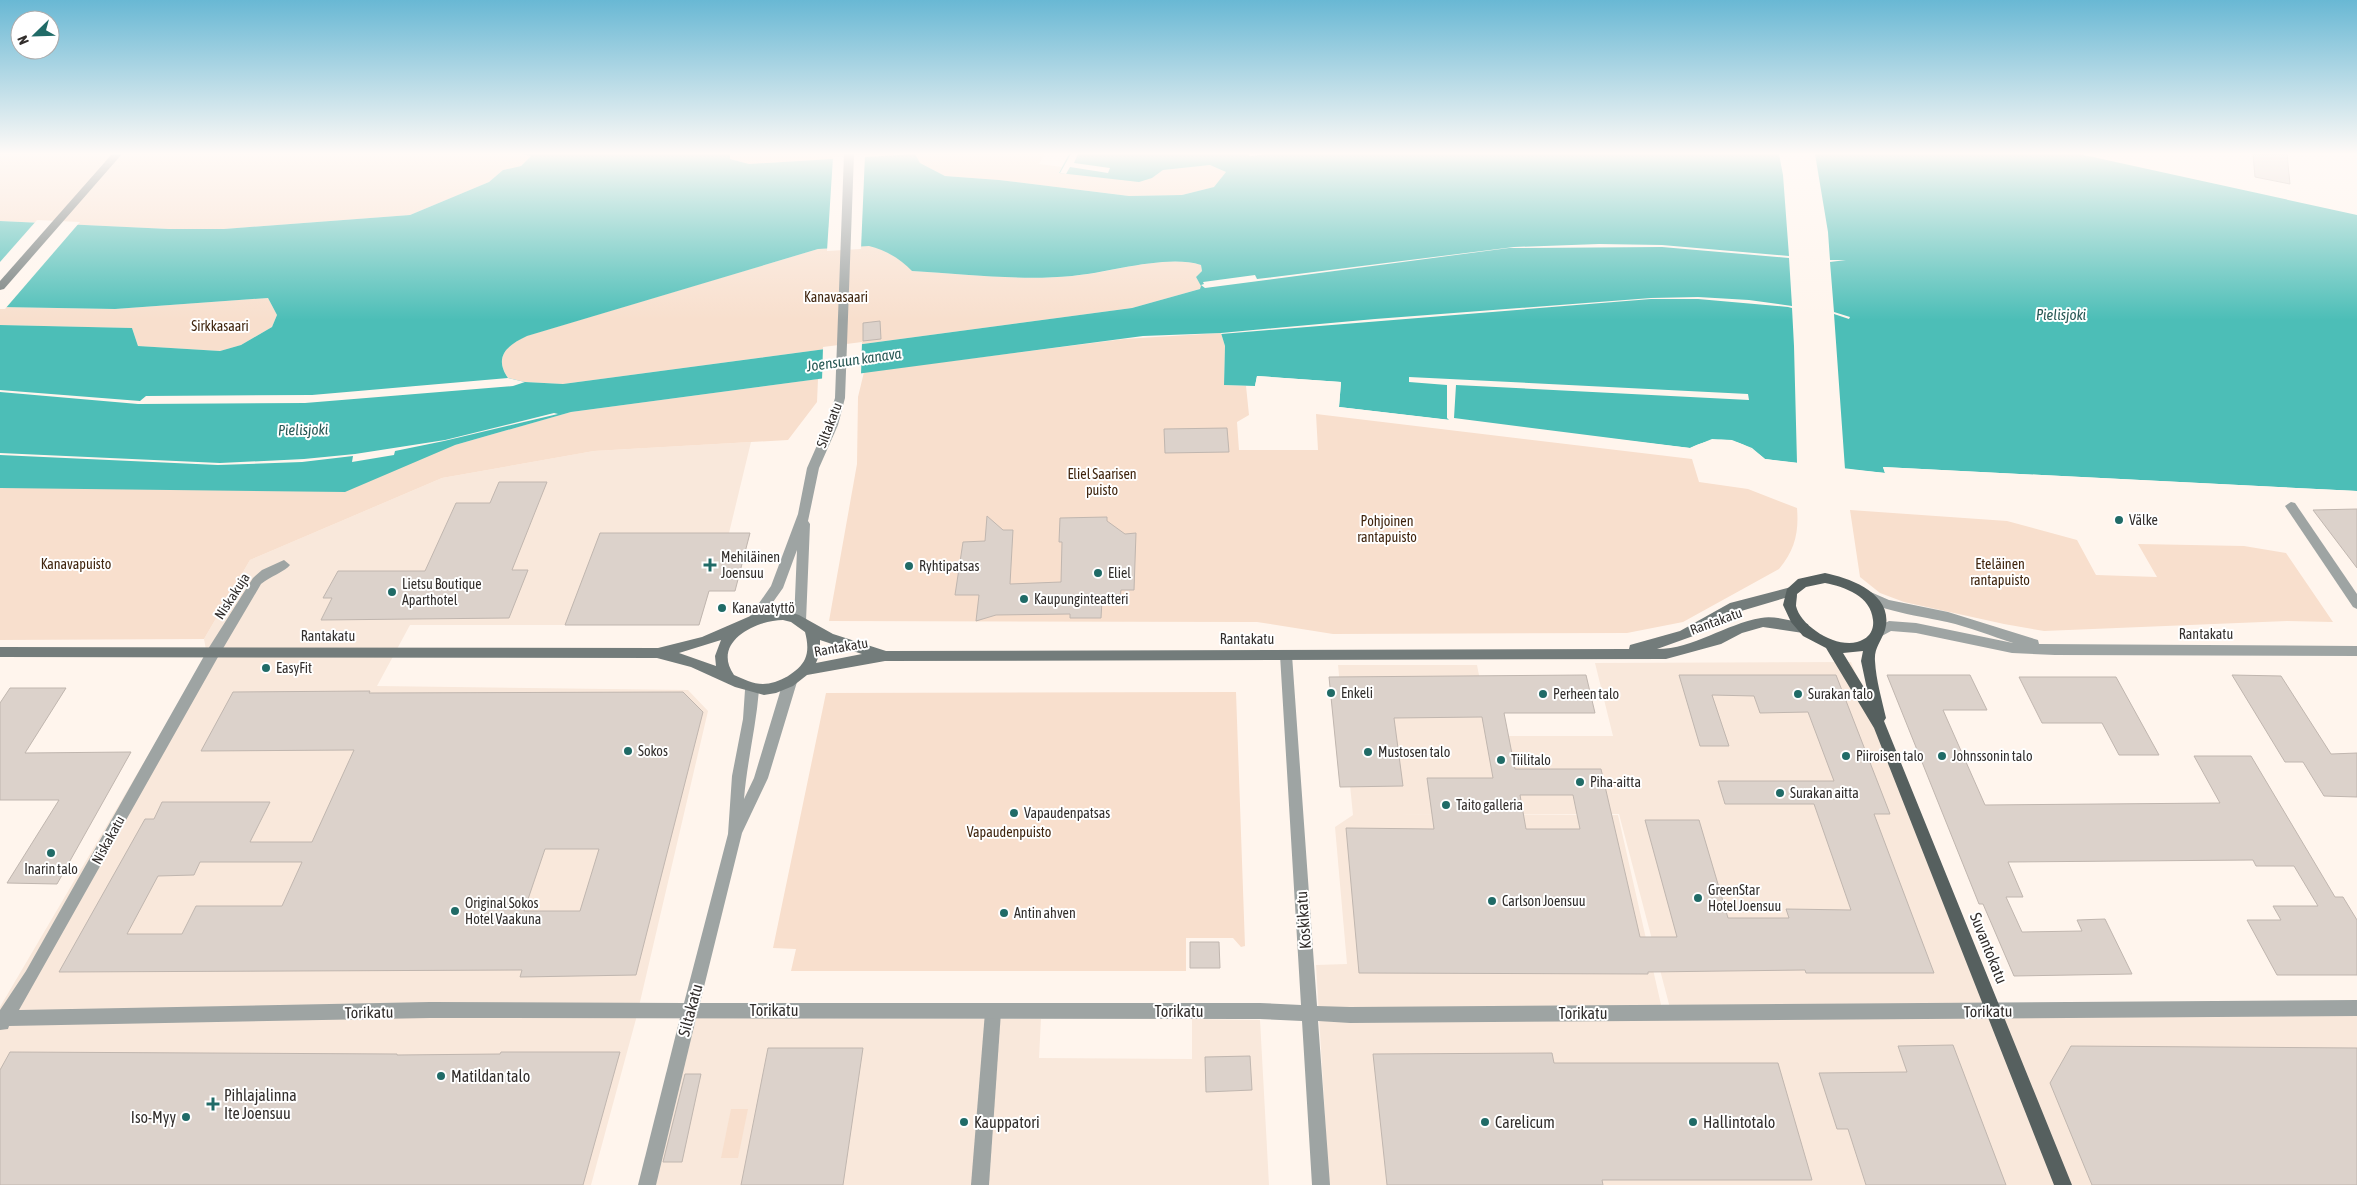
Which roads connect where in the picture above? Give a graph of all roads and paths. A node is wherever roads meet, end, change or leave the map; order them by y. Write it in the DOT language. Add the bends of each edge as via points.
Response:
graph roads {
  1 [pos="69,209"];
  2 [pos="846,209"];
  3 [pos="0,286"];
  4 [pos="2291,506"];
  5 [pos="804,514"];
  6 [pos="284,565"];
  7 [pos="1791,592"];
  8 [pos="1866,595"];
  9 [pos="2357,604"];
  10 [pos="754,620"];
  11 [pos="800,621"];
  12 [pos="742,626"];
  13 [pos="1802,628"];
  14 [pos="811,630"];
  15 [pos="1880,632"];
  16 [pos="1870,642"];
  17 [pos="1831,646"];
  18 [pos="2055,650"];
  19 [pos="2357,651"];
  20 [pos="0,652"];
  21 [pos="213,653"];
  22 [pos="657,653"];
  23 [pos="1286,655"];
  24 [pos="1610,655"];
  25 [pos="885,656"];
  26 [pos="804,671"];
  27 [pos="730,681"];
  28 [pos="790,682"];
  29 [pos="752,690"];
  30 [pos="1880,726"];
  31 [pos="735,834"];
  32 [pos="2357,1008"];
  33 [pos="690,1010"];
  34 [pos="1994,1011"];
  35 [pos="993,1012"];
  36 [pos="1310,1013"];
  37 [pos="2,1020"];
  38 [pos="647,1185"];
  39 [pos="980,1185"];
  40 [pos="1321,1185"];
  41 [pos="2064,1185"];
  1 -- 3 [label="main road"];
  2 -- 5 [label="street, Siltakatu" via="840,398 813,468"];
  4 -- 9 [label="street"];
  5 -- 10 [label="street, Siltakatu" via="777,588"];
  5 -- 11 [label="street, Siltakatu"];
  6 -- 21 [label="street, Niskakuja" via="257,581"];
  7 -- 8 [label="main road" via="1798,584 1810,579 1826,578 1845,582"];
  7 -- 13 [label="main road" via="1789,604"];
  7 -- 24 [label="main road, Rantakatu" via="1726,610 1691,631 1662,643"];
  8 -- 15 [label="main road" via="1877,609"];
  8 -- 18 [label="street, Rantakatu"];
  10 -- 11 [label="main road" via="779,615"];
  10 -- 12 [label="main road"];
  11 -- 14 [label="main road"];
  12 -- 22 [label="main road, Rantakatu" via="705,641"];
  12 -- 27 [label="main road" via="728,638 721,653 721,669"];
  13 -- 17 [label="main road"];
  13 -- 24 [label="main road, Rantakatu" via="1763,622 1666,654"];
  14 -- 25 [label="main road, Rantakatu"];
  14 -- 26 [label="main road" via="815,649"];
  15 -- 16 [label="main road"];
  15 -- 18 [label="street, Rantakatu" via="1889,626 1916,628 2012,648"];
  16 -- 17 [label="main road" via="1859,647"];
  16 -- 30 [label="main road, Suvantokatu" via="1868,661"];
  17 -- 30 [label="main road, Suvantokatu"];
  18 -- 19 [label="street, Rantakatu"];
  20 -- 21 [label="main road, Rantakatu"];
  21 -- 22 [label="main road, Rantakatu"];
  21 -- 37 [label="street, Niskakatu" via="31,976"];
  22 -- 27 [label="main road, Rantakatu" via="700,664"];
  23 -- 24 [label="main road, Rantakatu"];
  23 -- 25 [label="main road, Rantakatu"];
  23 -- 36 [label="street, Koskikatu"];
  25 -- 26 [label="main road, Rantakatu"];
  26 -- 28 [label="main road"];
  27 -- 29 [label="main road"];
  28 -- 29 [label="main road" via="771,689"];
  28 -- 31 [label="street, Siltakatu" via="761,778"];
  29 -- 31 [label="street, Siltakatu" via="739,776"];
  30 -- 34 [label="main road, Suvantokatu"];
  31 -- 33 [label="street, Siltakatu"];
  32 -- 34 [label="street, Torikatu"];
  33 -- 35 [label="street, Torikatu"];
  33 -- 37 [label="street, Torikatu" via="430,1010"];
  33 -- 38 [label="street, Siltakatu"];
  34 -- 36 [label="street, Torikatu"];
  34 -- 41 [label="main road, Suvantokatu"];
  35 -- 36 [label="street, Torikatu"];
  35 -- 39 [label="street"];
  36 -- 40 [label="street, Koskikatu"];
}
